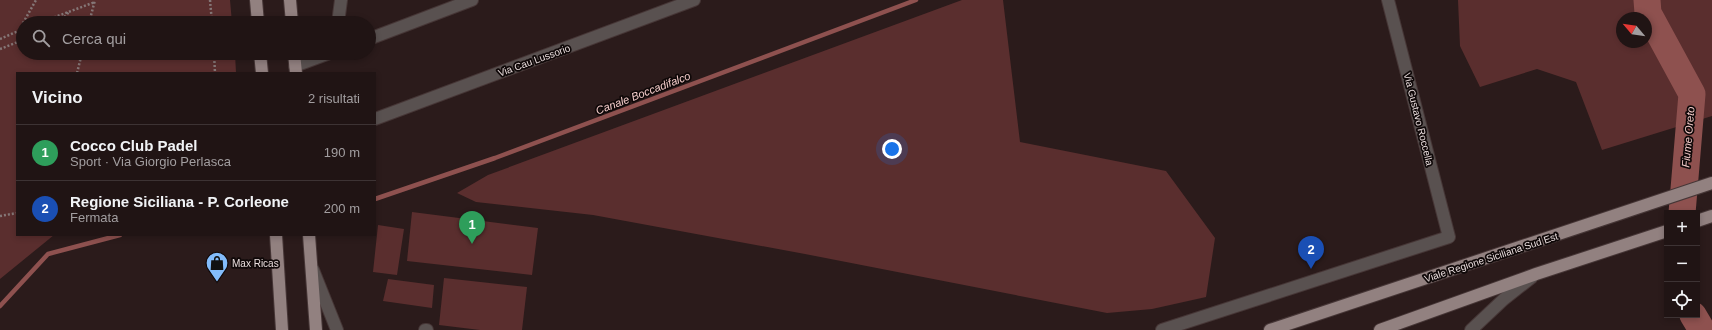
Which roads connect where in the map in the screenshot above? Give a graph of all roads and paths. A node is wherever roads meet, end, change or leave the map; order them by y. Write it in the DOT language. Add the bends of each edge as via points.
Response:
graph roads {
  1 [pos="210,0"];
  2 [pos="256,0"];
  3 [pos="290,0"];
  4 [pos="341,0"];
  5 [pos="472,0"];
  6 [pos="694,0"];
  7 [pos="1388,0"];
  8 [pos="35,1"];
  9 [pos="95,1"];
  10 [pos="71,11"];
  11 [pos="27,16"];
  12 [pos="58,16"];
  13 [pos="66,16"];
  14 [pos="91,16"];
  15 [pos="211,16"];
  16 [pos="257,16"];
  17 [pos="291,16"];
  18 [pos="339,16"];
  19 [pos="16,32"];
  20 [pos="376,36"];
  21 [pos="0,39"];
  22 [pos="16,43"];
  23 [pos="0,49"];
  24 [pos="80,60"];
  25 [pos="214,60"];
  26 [pos="261,60"];
  27 [pos="315,60"];
  28 [pos="295,69"];
  29 [pos="77,72"];
  30 [pos="215,72"];
  31 [pos="262,72"];
  32 [pos="376,119"];
  33 [pos="1712,182"];
  34 [pos="16,213"];
  35 [pos="0,216"];
  36 [pos="1712,216"];
  37 [pos="1700,220"];
  38 [pos="1664,232"];
  39 [pos="276,236"];
  40 [pos="309,236"];
  41 [pos="312,268"];
  42 [pos="1536,274"];
  43 [pos="282,330"];
  44 [pos="316,330"];
  45 [pos="337,330"];
  46 [pos="1162,330"];
  47 [pos="1270,330"];
  48 [pos="1380,330"];
  49 [pos="1471,330"];
  1 -- 15 [label="path"];
  2 -- 16 [label="main road"];
  3 -- 17 [label="main road"];
  4 -- 18 [label="street"];
  5 -- 20 [label="street"];
  6 -- 32 [label="street, Via Cau Lussorio"];
  7 -- 46 [label="street, Via Gustavo Roccella" via="1449,237"];
  8 -- 11 [label="path"];
  9 -- 10 [label="path"];
  9 -- 14 [label="path"];
  10 -- 12 [label="path"];
  10 -- 13 [label="path"];
  19 -- 21 [label="path"];
  22 -- 23 [label="path"];
  24 -- 29 [label="path"];
  25 -- 30 [label="path"];
  26 -- 31 [label="main road"];
  27 -- 28 [label="street"];
  33 -- 47 [label="main road, Viale Regione Siciliana Sud Est"];
  34 -- 35 [label="path"];
  36 -- 37 [label="main road"];
  38 -- 42 [label="main road"];
  39 -- 43 [label="main road"];
  40 -- 41 [label="main road"];
  41 -- 44 [label="main road"];
  41 -- 45 [label="street"];
  42 -- 48 [label="main road"];
  42 -- 49 [label="street"];
}
